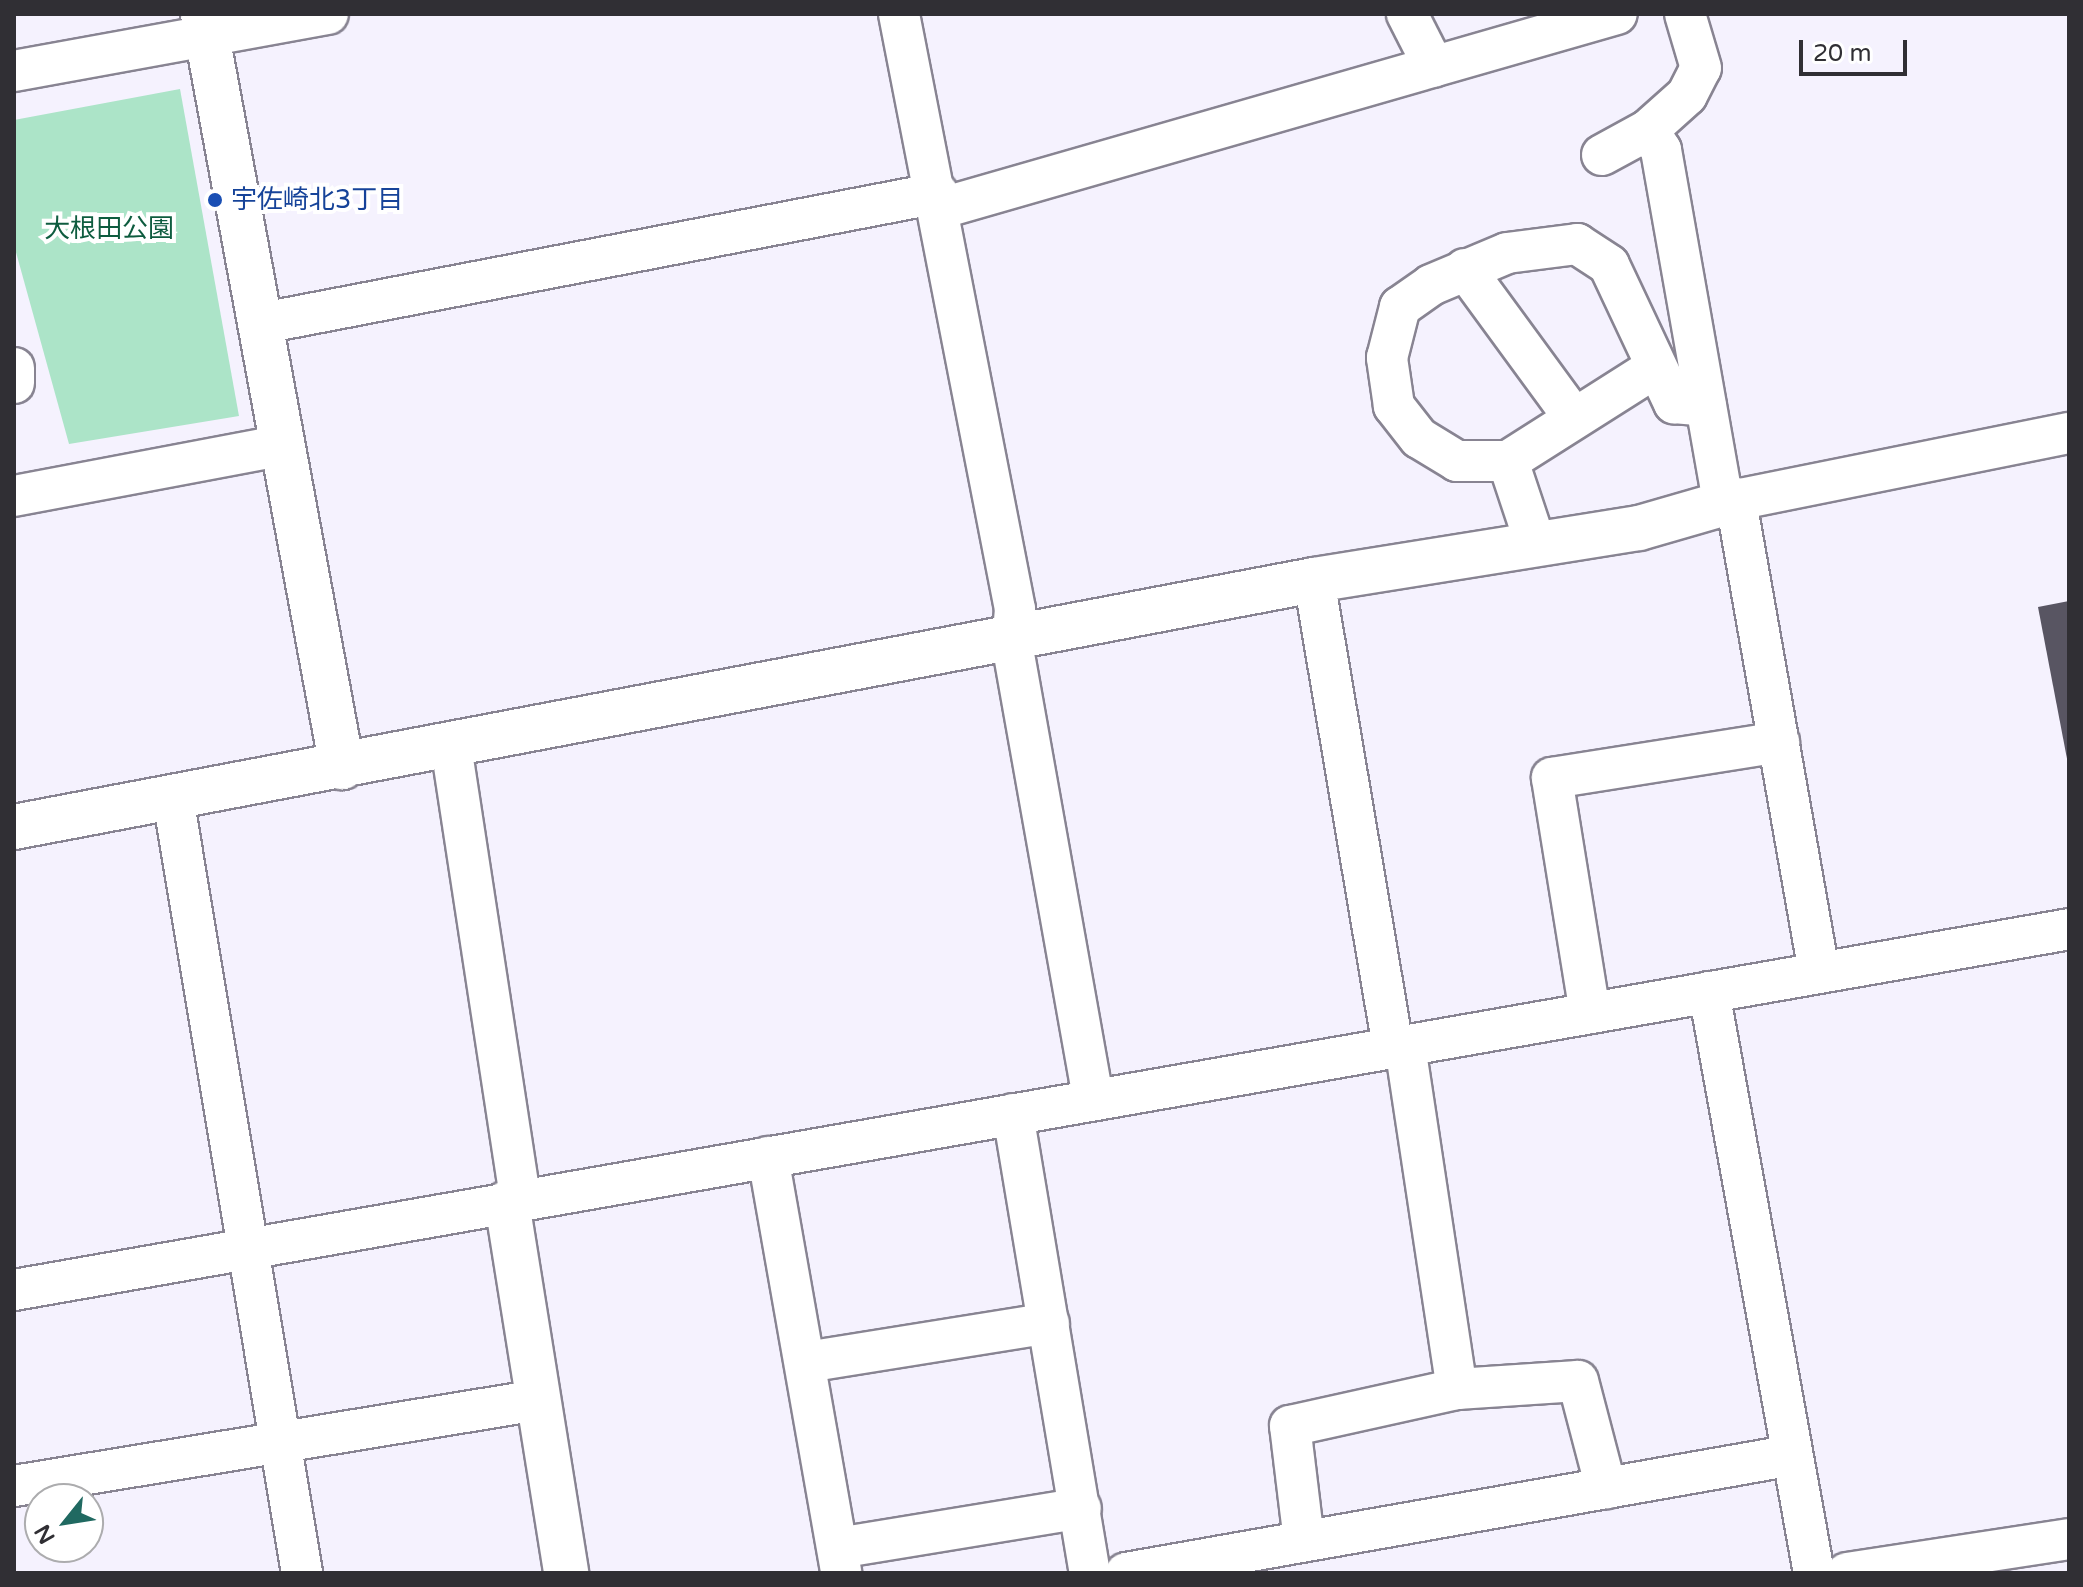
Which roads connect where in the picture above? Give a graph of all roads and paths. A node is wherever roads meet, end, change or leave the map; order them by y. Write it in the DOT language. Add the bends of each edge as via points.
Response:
graph roads {
  1 [pos="328,14"];
  2 [pos="899,14"];
  3 [pos="1407,14"];
  4 [pos="1617,14"];
  5 [pos="1685,14"];
  6 [pos="205,25"];
  7 [pos="1510,29"];
  8 [pos="1434,67"];
  9 [pos="14,71"];
  10 [pos="1648,130"];
  11 [pos="1602,155"];
  12 [pos="940,200"];
  13 [pos="1465,269"];
  14 [pos="263,323"];
  15 [pos="14,368"];
  16 [pos="1653,369"];
  17 [pos="14,383"];
  18 [pos="1706,406"];
  19 [pos="1574,418"];
  20 [pos="2069,433"];
  21 [pos="284,445"];
  22 [pos="1508,461"];
  23 [pos="14,496"];
  24 [pos="1729,501"];
  25 [pos="1536,545"];
  26 [pos="1314,580"];
  27 [pos="1012,643"];
  28 [pos="1779,742"];
  29 [pos="451,746"];
  30 [pos="342,767"];
  31 [pos="173,798"];
  32 [pos="14,827"];
  33 [pos="2069,929"];
  34 [pos="1819,972"];
  35 [pos="1709,992"];
  36 [pos="1590,1013"];
  37 [pos="1399,1047"];
  38 [pos="1093,1100"];
  39 [pos="1013,1114"];
  40 [pos="768,1157"];
  41 [pos="514,1202"];
  42 [pos="249,1248"];
  43 [pos="14,1290"];
  44 [pos="1049,1323"];
  45 [pos="806,1362"];
  46 [pos="1457,1389"];
  47 [pos="538,1400"];
  48 [pos="280,1441"];
  49 [pos="1793,1455"];
  50 [pos="14,1486"];
  51 [pos="1606,1488"];
  52 [pos="1081,1508"];
  53 [pos="2069,1539"];
  54 [pos="1304,1541"];
  55 [pos="840,1561"];
  56 [pos="302,1573"];
  57 [pos="566,1573"];
  58 [pos="1090,1573"];
  59 [pos="1126,1573"];
  60 [pos="1814,1573"];
  61 [pos="1847,1573"];
  1 -- 6 [label="street"];
  2 -- 12 [label="street"];
  3 -- 8 [label="street"];
  4 -- 7 [label="street"];
  5 -- 10 [label="street" via="1701,68 1687,95"];
  6 -- 9 [label="street"];
  6 -- 14 [label="street"];
  7 -- 8 [label="street"];
  8 -- 12 [label="street"];
  10 -- 11 [label="street"];
  10 -- 18 [label="street" via="1661,150"];
  12 -- 14 [label="street"];
  12 -- 27 [label="street" via="1015,609"];
  13 -- 16 [label="street" via="1507,253 1577,244 1609,265 1649,339"];
  13 -- 19 [label="street"];
  13 -- 22 [label="street" via="1400,307 1387,358 1394,406 1419,438 1457,461"];
  14 -- 21 [label="street"];
  15 -- 17 [label="street"];
  16 -- 18 [label="street" via="1674,403"];
  16 -- 19 [label="street"];
  18 -- 24 [label="street"];
  19 -- 22 [label="street"];
  20 -- 24 [label="street"];
  21 -- 23 [label="street"];
  21 -- 30 [label="street"];
  22 -- 25 [label="street"];
  24 -- 25 [label="street" via="1639,528"];
  24 -- 28 [label="street"];
  25 -- 26 [label="street"];
  26 -- 27 [label="street"];
  26 -- 37 [label="street"];
  27 -- 29 [label="street"];
  27 -- 38 [label="street"];
  28 -- 34 [label="street"];
  28 -- 36 [label="street" via="1552,778"];
  29 -- 30 [label="street"];
  29 -- 41 [label="street"];
  30 -- 31 [label="street"];
  31 -- 32 [label="street"];
  31 -- 42 [label="street"];
  33 -- 34 [label="street"];
  34 -- 35 [label="street"];
  35 -- 36 [label="street"];
  35 -- 49 [label="street"];
  36 -- 37 [label="street"];
  37 -- 38 [label="street"];
  37 -- 46 [label="street"];
  38 -- 39 [label="street"];
  39 -- 40 [label="street"];
  39 -- 44 [label="street"];
  40 -- 41 [label="street"];
  40 -- 45 [label="street"];
  41 -- 42 [label="street"];
  41 -- 47 [label="street"];
  42 -- 43 [label="street"];
  42 -- 48 [label="street"];
  44 -- 45 [label="street"];
  44 -- 52 [label="street"];
  45 -- 55 [label="street"];
  46 -- 51 [label="street" via="1578,1381"];
  46 -- 54 [label="street" via="1290,1426"];
  47 -- 48 [label="street"];
  47 -- 57 [label="street"];
  48 -- 50 [label="street"];
  48 -- 56 [label="street"];
  49 -- 51 [label="street"];
  49 -- 60 [label="street"];
  51 -- 54 [label="street"];
  52 -- 55 [label="street"];
  52 -- 58 [label="street"];
  53 -- 61 [label="street"];
  54 -- 59 [label="street"];
}
